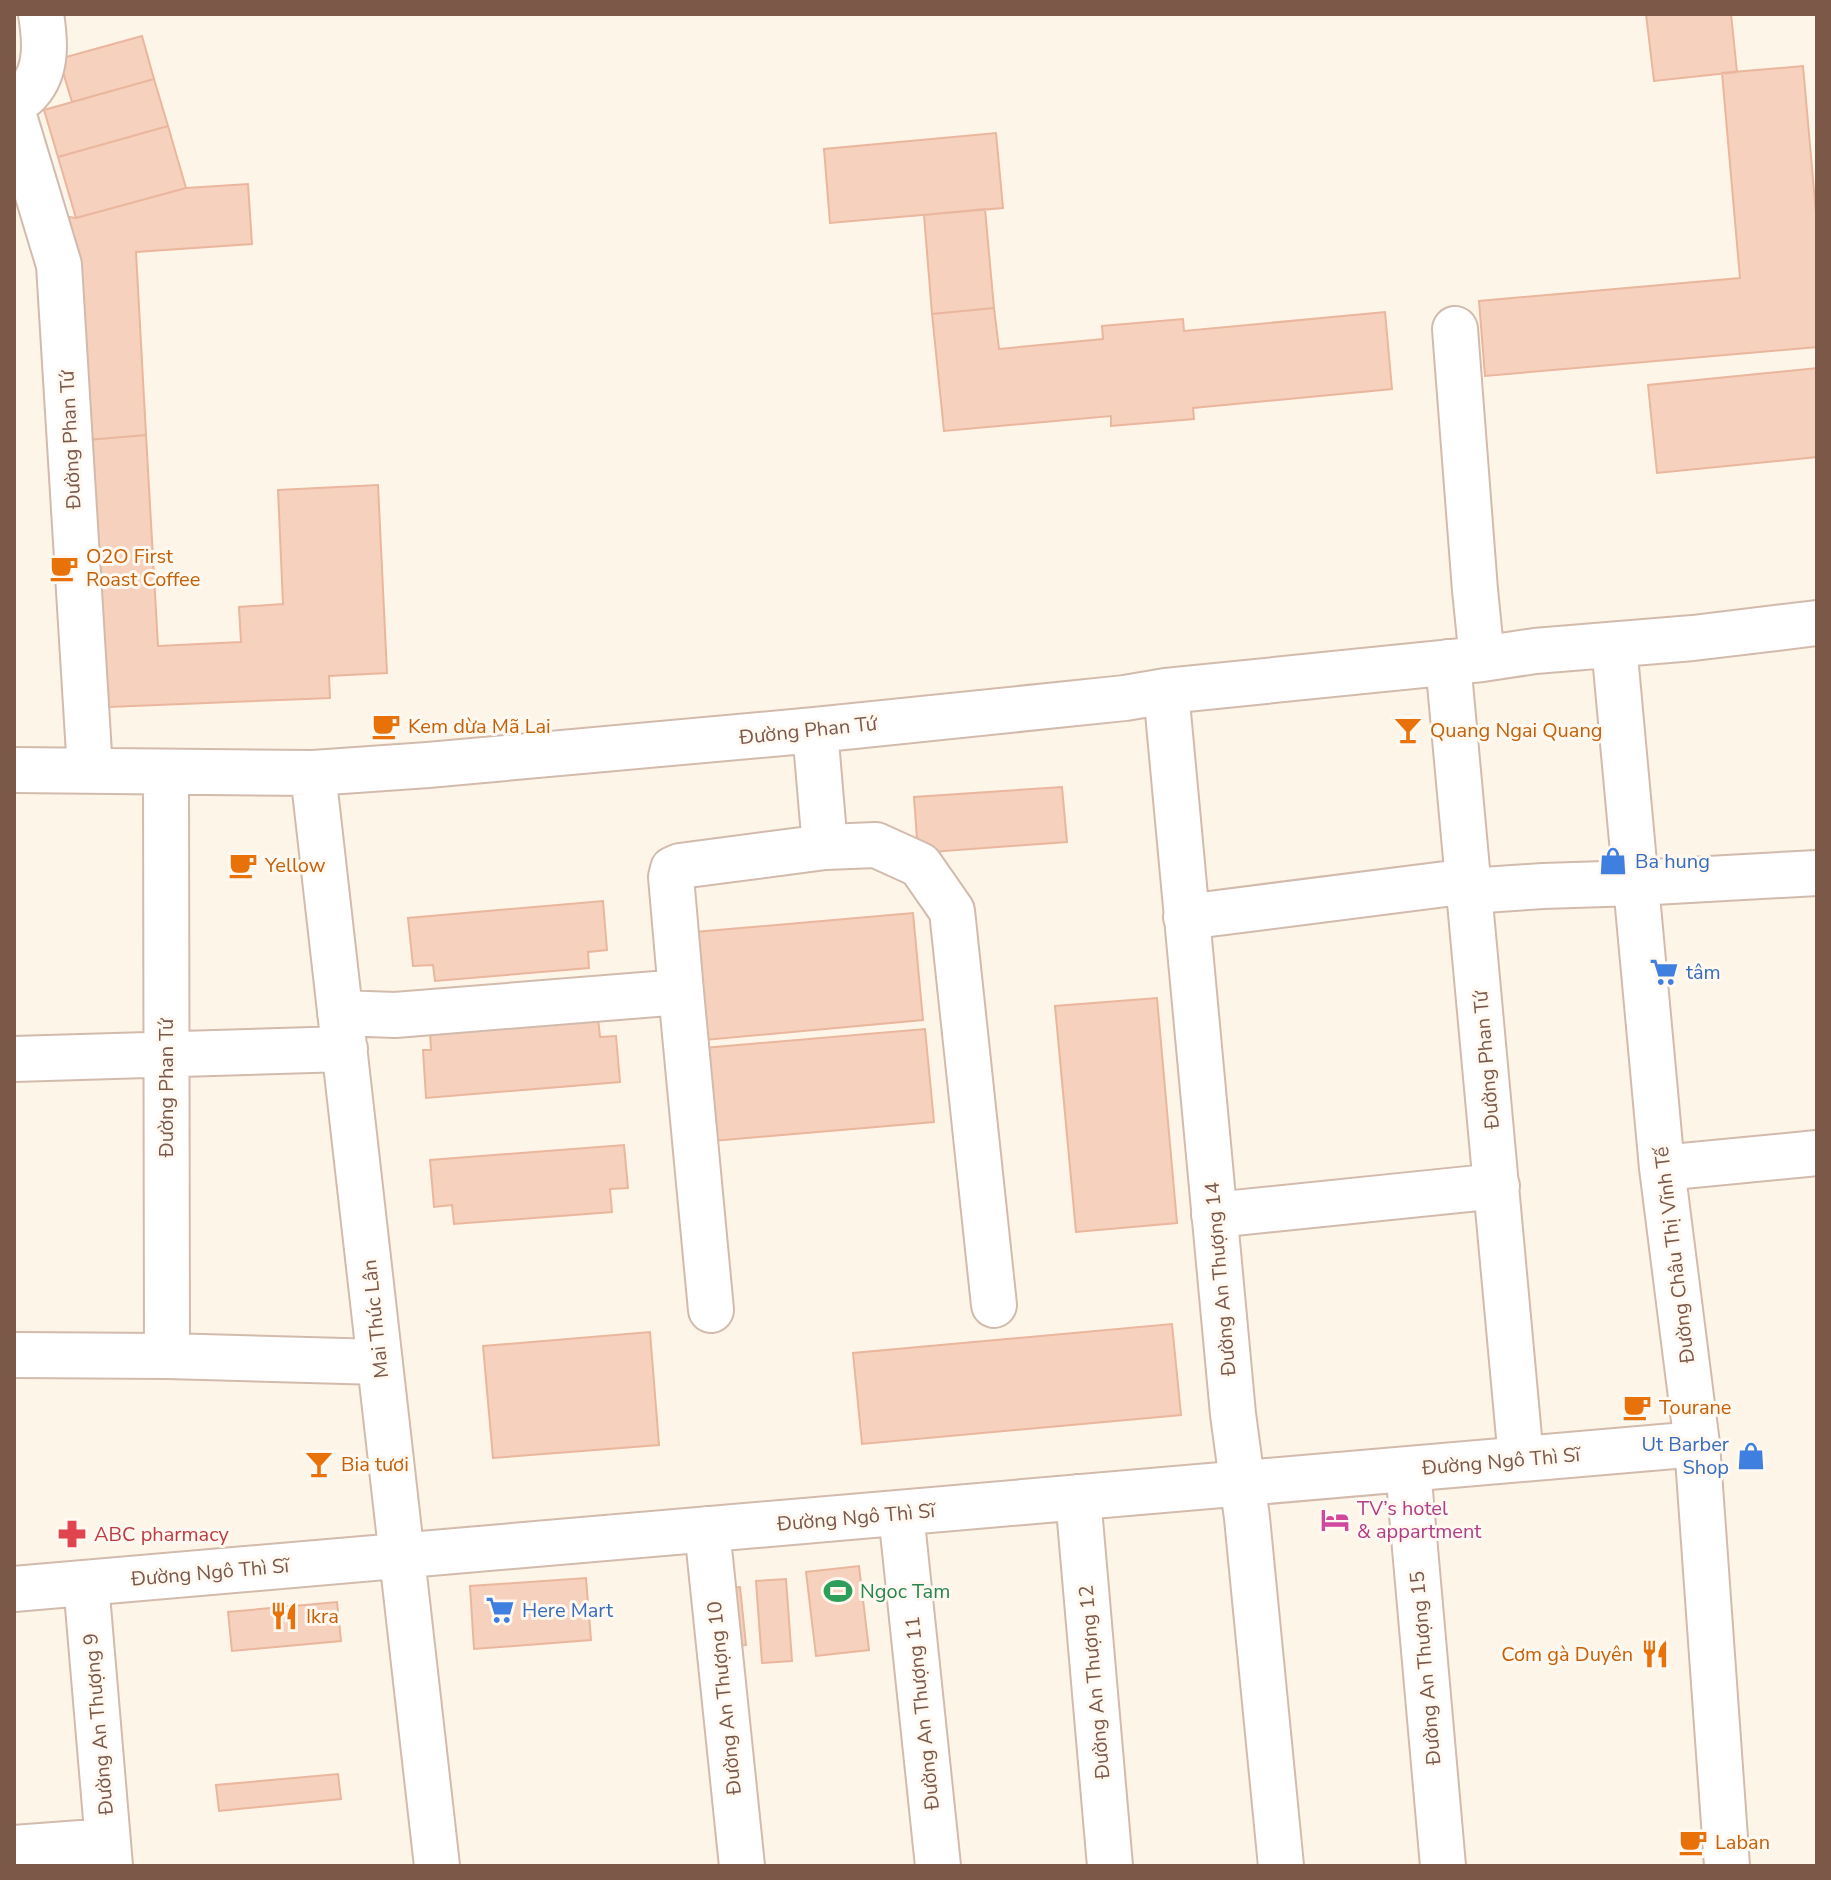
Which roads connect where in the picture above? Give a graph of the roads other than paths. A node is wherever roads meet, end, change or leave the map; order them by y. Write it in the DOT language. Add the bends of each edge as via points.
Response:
graph roads {
  1 [pos="41,14"];
  2 [pos="14,104"];
  3 [pos="14,116"];
  4 [pos="1455,329"];
  5 [pos="1817,623"];
  6 [pos="1614,645"];
  7 [pos="1465,660"];
  8 [pos="1166,691"];
  9 [pos="815,730"];
  10 [pos="14,770"];
  11 [pos="90,770"];
  12 [pos="166,772"];
  13 [pos="313,773"];
  14 [pos="825,847"];
  15 [pos="1817,873"];
  16 [pos="1636,883"];
  17 [pos="1469,886"];
  18 [pos="1186,917"];
  19 [pos="681,992"];
  20 [pos="342,1031"];
  21 [pos="166,1053"];
  22 [pos="14,1059"];
  23 [pos="1817,1153"];
  24 [pos="1662,1168"];
  25 [pos="1497,1186"];
  26 [pos="1214,1215"];
  27 [pos="994,1305"];
  28 [pos="711,1310"];
  29 [pos="14,1355"];
  30 [pos="167,1356"];
  31 [pos="380,1362"];
  32 [pos="1697,1444"];
  33 [pos="1521,1459"];
  34 [pos="1408,1469"];
  35 [pos="1243,1483"];
  36 [pos="1078,1497"];
  37 [pos="901,1513"];
  38 [pos="707,1529"];
  39 [pos="402,1555"];
  40 [pos="86,1583"];
  41 [pos="14,1589"];
  42 [pos="14,1848"];
  43 [pos="109,1854"];
  44 [pos="437,1866"];
  45 [pos="742,1866"];
  46 [pos="938,1866"];
  47 [pos="1110,1866"];
  48 [pos="1281,1866"];
  49 [pos="1443,1866"];
  50 [pos="1727,1866"];
  1 -- 2 [label="street" via="42,67 32,89"];
  3 -- 11 [label="street, Đường Phan Tứ" via="59,265"];
  4 -- 7 [label="street" via="1475,590"];
  5 -- 6 [label="street, Đường Phan Tứ"];
  6 -- 7 [label="street, Đường Phan Tứ"];
  6 -- 16 [label="street, Đường Châu Thị Vĩnh Tế"];
  7 -- 8 [label="street, Đường Phan Tứ"];
  7 -- 17 [label="street, Đường Phan Tứ"];
  8 -- 9 [label="street, Đường Phan Tứ"];
  8 -- 18 [label="street, Đường An Thượng 14"];
  9 -- 13 [label="street, Đường Phan Tứ"];
  9 -- 14 [label="street"];
  10 -- 11 [label="street, Đường Phan Tứ"];
  11 -- 12 [label="street, Đường Phan Tứ"];
  12 -- 13 [label="street, Đường Phan Tứ"];
  12 -- 21 [label="street, Đường Phan Tứ"];
  13 -- 20 [label="street, Mai Thúc Lân"];
  14 -- 19 [label="street" via="673,869"];
  14 -- 27 [label="street" via="876,845 920,865 952,911"];
  15 -- 16 [label="street"];
  16 -- 17 [label="street"];
  16 -- 24 [label="street, Đường Châu Thị Vĩnh Tế"];
  17 -- 18 [label="street"];
  17 -- 25 [label="street, Đường Phan Tứ"];
  18 -- 26 [label="street, Đường An Thượng 14"];
  19 -- 20 [label="street" via="395,1015"];
  19 -- 28 [label="street"];
  20 -- 21 [label="street"];
  20 -- 31 [label="street, Mai Thúc Lân"];
  21 -- 22 [label="street"];
  21 -- 30 [label="street, Đường Phan Tứ"];
  23 -- 24 [label="street"];
  24 -- 32 [label="street, Đường Châu Thị Vĩnh Tế"];
  25 -- 26 [label="street"];
  25 -- 33 [label="street, Đường Phan Tứ"];
  26 -- 35 [label="street, Đường An Thượng 14"];
  29 -- 30 [label="street"];
  30 -- 31 [label="street"];
  31 -- 39 [label="street, Mai Thúc Lân"];
  32 -- 33 [label="street, Đường Ngô Thì Sĩ"];
  32 -- 50 [label="street, Đường Châu Thị Vĩnh Tế"];
  33 -- 34 [label="street, Đường Ngô Thì Sĩ"];
  34 -- 35 [label="street, Đường Ngô Thì Sĩ"];
  34 -- 49 [label="street, Đường An Thượng 15"];
  35 -- 36 [label="street, Đường Ngô Thì Sĩ"];
  35 -- 48 [label="street, Đường An Thượng 14"];
  36 -- 37 [label="street, Đường Ngô Thì Sĩ"];
  36 -- 47 [label="street, Đường An Thượng 12"];
  37 -- 38 [label="street, Đường Ngô Thì Sĩ"];
  37 -- 46 [label="street, Đường An Thượng 11"];
  38 -- 39 [label="street, Đường Ngô Thì Sĩ"];
  38 -- 45 [label="street, Đường An Thượng 10"];
  39 -- 40 [label="street, Đường Ngô Thì Sĩ"];
  39 -- 44 [label="street, Mai Thúc Lân"];
  40 -- 41 [label="street, Đường Ngô Thì Sĩ"];
  40 -- 43 [label="street, Đường An Thượng 9"];
  42 -- 43 [label="street"];
}
